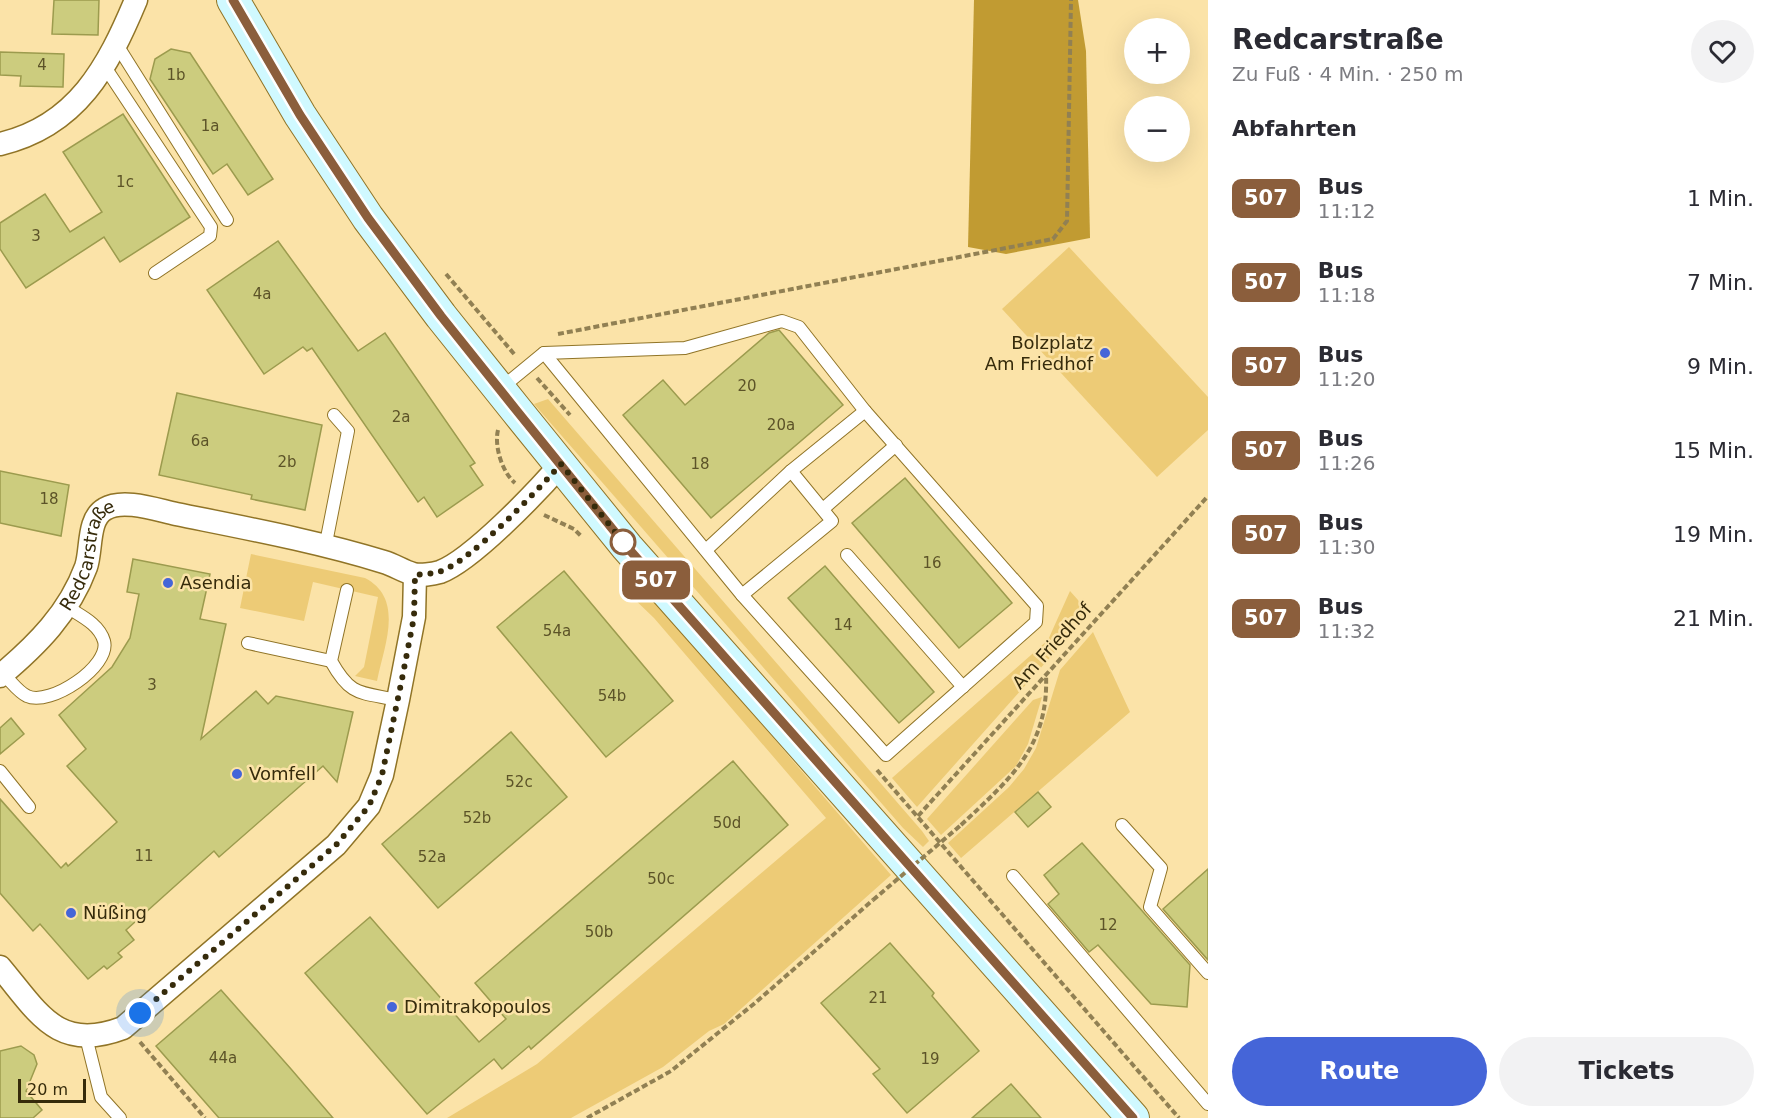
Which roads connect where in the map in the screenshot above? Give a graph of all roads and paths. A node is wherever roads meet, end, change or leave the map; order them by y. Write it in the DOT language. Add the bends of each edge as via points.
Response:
graph roads {
  1 [pos="136,0"];
  2 [pos="233,0"];
  3 [pos="1071,0"];
  4 [pos="117,45"];
  5 [pos="105,67"];
  6 [pos="0,144"];
  7 [pos="227,220"];
  8 [pos="155,273"];
  9 [pos="544,353"];
  10 [pos="500,389"];
  11 [pos="865,411"];
  12 [pos="334,415"];
  13 [pos="896,445"];
  14 [pos="561,464"];
  15 [pos="791,471"];
  16 [pos="529,496"];
  17 [pos="1208,496"];
  18 [pos="823,510"];
  19 [pos="582,537"];
  20 [pos="326,548"];
  21 [pos="706,550"];
  22 [pos="848,555"];
  23 [pos="415,575"];
  24 [pos="347,590"];
  25 [pos="742,595"];
  26 [pos="67,607"];
  27 [pos="248,643"];
  28 [pos="331,661"];
  29 [pos="1046,674"];
  30 [pos="1,675"];
  31 [pos="963,687"];
  32 [pos="398,699"];
  33 [pos="0,771"];
  34 [pos="29,807"];
  35 [pos="1122,825"];
  36 [pos="1013,876"];
  37 [pos="0,967"];
  38 [pos="1208,973"];
  39 [pos="123,1028"];
  40 [pos="86,1037"];
  41 [pos="1208,1104"];
  42 [pos="120,1118"];
  43 [pos="206,1118"];
  44 [pos="587,1118"];
  45 [pos="1133,1118"];
  46 [pos="1179,1118"];
  1 -- 4 [label="street"];
  2 -- 10 [label="main road" via="300,115 368,218"];
  3 -- 9 [label="path" via="1067,221 1053,239 560,333 546,342"];
  4 -- 5 [label="street"];
  4 -- 7 [label="lane"];
  5 -- 6 [label="street" via="57,118"];
  5 -- 8 [label="lane" via="211,228 210,236"];
  9 -- 10 [label="lane"];
  9 -- 11 [label="lane" via="685,348 782,321 799,327"];
  9 -- 21 [label="lane"];
  10 -- 14 [label="main road"];
  11 -- 13 [label="lane"];
  11 -- 15 [label="lane"];
  12 -- 20 [label="lane" via="348,431"];
  13 -- 18 [label="lane"];
  13 -- 31 [label="lane" via="1037,606 1036,622"];
  14 -- 16 [label="street"];
  14 -- 45 [label="main road" via="627,547"];
  15 -- 18 [label="lane"];
  15 -- 21 [label="lane"];
  16 -- 19 [label="path" via="549,519 568,525"];
  16 -- 23 [label="street" via="502,525 455,564 438,572"];
  17 -- 29 [label="path, Am Friedhof"];
  18 -- 25 [label="lane" via="832,521"];
  20 -- 23 [label="street, Redcarstraße" via="385,562"];
  20 -- 26 [label="street, Redcarstraße" via="148,508 117,505 103,510 95,521 86,566"];
  21 -- 25 [label="lane"];
  22 -- 31 [label="lane"];
  23 -- 32 [label="street" via="414,617"];
  24 -- 28 [label="lane"];
  25 -- 31 [label="lane" via="886,755"];
  26 -- 30 [label="street, Redcarstraße" via="49,632"];
  26 -- 30 [label="lane" via="94,625 100,634 104,655 97,664 61,693 40,698 27,696"];
  27 -- 28 [label="lane"];
  28 -- 32 [label="lane" via="344,684 360,692"];
  29 -- 44 [label="path, bridge" via="1047,697 1032,748 1021,767 961,825 671,1071"];
  29 -- 46 [label="path, Am Friedhof" via="918,816"];
  32 -- 39 [label="street" via="382,775 357,823"];
  33 -- 34 [label="lane"];
  35 -- 38 [label="lane" via="1161,868 1150,907"];
  36 -- 41 [label="lane"];
  37 -- 40 [label="street" via="59,1030"];
  39 -- 40 [label="street"];
  39 -- 43 [label="path"];
  40 -- 42 [label="lane" via="101,1096"];
}
